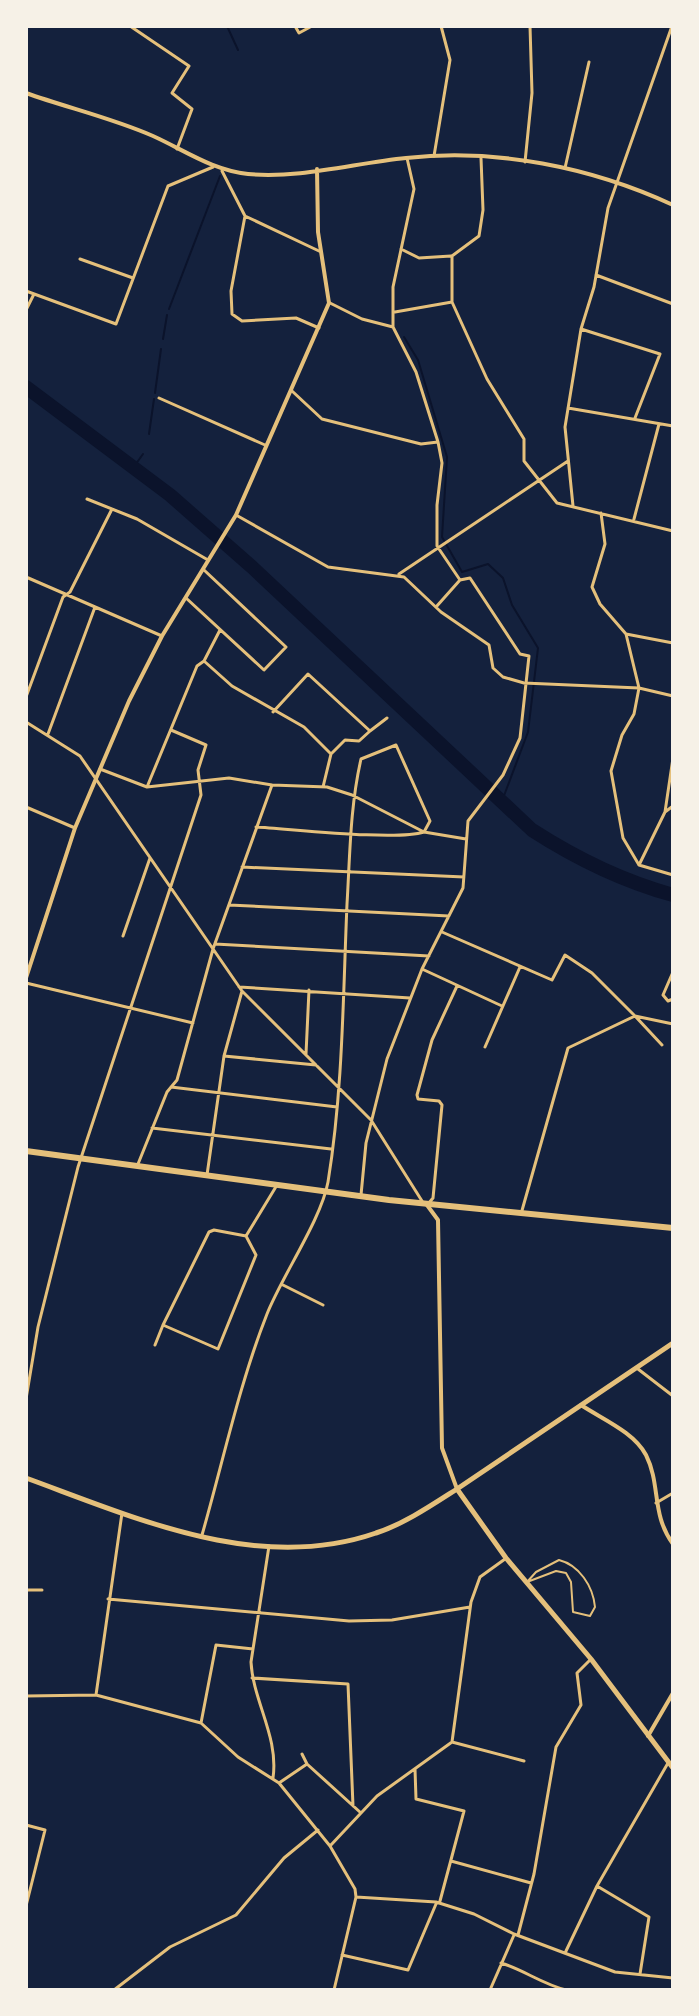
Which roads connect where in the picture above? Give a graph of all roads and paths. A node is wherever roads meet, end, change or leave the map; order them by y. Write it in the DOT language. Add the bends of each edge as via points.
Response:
graph roads {
  1 [pos="130,26"];
  2 [pos="295,26"];
  3 [pos="312,26"];
  4 [pos="441,26"];
  5 [pos="530,26"];
  6 [pos="672,26"];
  7 [pos="589,62"];
  8 [pos="26,93"];
  9 [pos="177,149"];
  10 [pos="434,156"];
  11 [pos="480,156"];
  12 [pos="407,158"];
  13 [pos="525,162"];
  14 [pos="213,167"];
  15 [pos="565,168"];
  16 [pos="317,169"];
  17 [pos="222,171"];
  18 [pos="618,181"];
  19 [pos="673,205"];
  20 [pos="245,216"];
  21 [pos="401,249"];
  22 [pos="322,252"];
  23 [pos="452,256"];
  24 [pos="80,259"];
  25 [pos="596,275"];
  26 [pos="133,278"];
  27 [pos="26,291"];
  28 [pos="34,294"];
  29 [pos="452,302"];
  30 [pos="329,303"];
  31 [pos="673,304"];
  32 [pos="26,310"];
  33 [pos="395,312"];
  34 [pos="393,327"];
  35 [pos="319,328"];
  36 [pos="581,329"];
  37 [pos="292,391"];
  38 [pos="159,398"];
  39 [pos="568,408"];
  40 [pos="635,418"];
  41 [pos="659,424"];
  42 [pos="673,426"];
  43 [pos="438,442"];
  44 [pos="267,446"];
  45 [pos="568,461"];
  46 [pos="538,481"];
  47 [pos="87,499"];
  48 [pos="573,506"];
  49 [pos="112,509"];
  50 [pos="601,513"];
  51 [pos="236,515"];
  52 [pos="634,519"];
  53 [pos="673,531"];
  54 [pos="437,546"];
  55 [pos="209,561"];
  56 [pos="204,570"];
  57 [pos="399,574"];
  58 [pos="26,577"];
  59 [pos="460,580"];
  60 [pos="66,594"];
  61 [pos="186,598"];
  62 [pos="95,607"];
  63 [pos="436,607"];
  64 [pos="220,630"];
  65 [pos="626,634"];
  66 [pos="162,636"];
  67 [pos="673,643"];
  68 [pos="204,661"];
  69 [pos="524,683"];
  70 [pos="639,688"];
  71 [pos="673,696"];
  72 [pos="26,697"];
  73 [pos="273,712"];
  74 [pos="387,718"];
  75 [pos="26,722"];
  76 [pos="171,730"];
  77 [pos="370,731"];
  78 [pos="48,734"];
  79 [pos="331,754"];
  80 [pos="673,758"];
  81 [pos="99,769"];
  82 [pos="95,778"];
  83 [pos="200,783"];
  84 [pos="272,785"];
  85 [pos="147,787"];
  86 [pos="323,787"];
  87 [pos="352,795"];
  88 [pos="673,806"];
  89 [pos="26,807"];
  90 [pos="665,812"];
  91 [pos="256,827"];
  92 [pos="75,828"];
  93 [pos="351,832"];
  94 [pos="424,832"];
  95 [pos="466,839"];
  96 [pos="150,858"];
  97 [pos="639,865"];
  98 [pos="242,867"];
  99 [pos="349,872"];
  100 [pos="673,875"];
  101 [pos="464,877"];
  102 [pos="170,888"];
  103 [pos="229,905"];
  104 [pos="347,911"];
  105 [pos="449,916"];
  106 [pos="441,931"];
  107 [pos="123,936"];
  108 [pos="215,944"];
  109 [pos="213,949"];
  110 [pos="345,951"];
  111 [pos="429,956"];
  112 [pos="520,967"];
  113 [pos="422,969"];
  114 [pos="673,972"];
  115 [pos="26,980"];
  116 [pos="457,986"];
  117 [pos="239,987"];
  118 [pos="309,990"];
  119 [pos="242,991"];
  120 [pos="343,991"];
  121 [pos="410,998"];
  122 [pos="673,999"];
  123 [pos="502,1006"];
  124 [pos="132,1007"];
  125 [pos="635,1016"];
  126 [pos="193,1023"];
  127 [pos="673,1024"];
  128 [pos="662,1045"];
  129 [pos="485,1047"];
  130 [pos="306,1055"];
  131 [pos="224,1056"];
  132 [pos="316,1065"];
  133 [pos="171,1087"];
  134 [pos="339,1087"];
  135 [pos="219,1093"];
  136 [pos="337,1107"];
  137 [pos="371,1120"];
  138 [pos="152,1128"];
  139 [pos="213,1135"];
  140 [pos="332,1149"];
  141 [pos="26,1151"];
  142 [pos="82,1157"];
  143 [pos="138,1165"];
  144 [pos="207,1175"];
  145 [pos="277,1184"];
  146 [pos="326,1192"];
  147 [pos="361,1196"];
  148 [pos="427,1205"];
  149 [pos="521,1214"];
  150 [pos="673,1228"];
  151 [pos="246,1236"];
  152 [pos="282,1285"];
  153 [pos="323,1305"];
  154 [pos="163,1325"];
  155 [pos="673,1343"];
  156 [pos="155,1345"];
  157 [pos="635,1367"];
  158 [pos="673,1396"];
  159 [pos="26,1399"];
  160 [pos="579,1404"];
  161 [pos="26,1478"];
  162 [pos="457,1489"];
  163 [pos="673,1493"];
  164 [pos="656,1503"];
  165 [pos="122,1512"];
  166 [pos="201,1539"];
  167 [pos="673,1544"];
  168 [pos="269,1546"];
  169 [pos="506,1558"];
  170 [pos="527,1582"];
  171 [pos="26,1590"];
  172 [pos="42,1590"];
  173 [pos="108,1599"];
  174 [pos="470,1607"];
  175 [pos="259,1614"];
  176 [pos="254,1649"];
  177 [pos="591,1659"];
  178 [pos="252,1678"];
  179 [pos="673,1693"];
  180 [pos="96,1695"];
  181 [pos="26,1696"];
  182 [pos="201,1723"];
  183 [pos="648,1736"];
  184 [pos="452,1742"];
  185 [pos="302,1754"];
  186 [pos="524,1761"];
  187 [pos="668,1763"];
  188 [pos="307,1764"];
  189 [pos="673,1768"];
  190 [pos="415,1769"];
  191 [pos="273,1778"];
  192 [pos="279,1783"];
  193 [pos="353,1806"];
  194 [pos="361,1813"];
  195 [pos="26,1825"];
  196 [pos="318,1830"];
  197 [pos="330,1846"];
  198 [pos="451,1861"];
  199 [pos="531,1883"];
  200 [pos="597,1886"];
  201 [pos="356,1897"];
  202 [pos="438,1903"];
  203 [pos="26,1906"];
  204 [pos="516,1934"];
  205 [pos="566,1952"];
  206 [pos="342,1955"];
  207 [pos="501,1963"];
  208 [pos="640,1974"];
  209 [pos="673,1978"];
  210 [pos="114,1990"];
  211 [pos="334,1990"];
  212 [pos="490,1990"];
  213 [pos="566,1990"];
  1 -- 9 [label="street" via="189,66 172,93 192,109"];
  2 -- 3 [label="street" via="299,33"];
  4 -- 10 [label="street" via="450,60"];
  5 -- 13 [label="street" via="532,93"];
  6 -- 18 [label="street"];
  7 -- 15 [label="street"];
  8 -- 9 [label="street"];
  9 -- 14 [label="street"];
  10 -- 11 [label="street"];
  10 -- 12 [label="street"];
  11 -- 13 [label="street"];
  11 -- 23 [label="street" via="479,236"];
  12 -- 16 [label="street"];
  12 -- 21 [label="street" via="414,189"];
  13 -- 15 [label="street"];
  14 -- 17 [label="street"];
  14 -- 26 [label="street" via="168,186"];
  15 -- 18 [label="street"];
  16 -- 17 [label="street"];
  16 -- 22 [label="street"];
  17 -- 20 [label="street"];
  18 -- 19 [label="street"];
  18 -- 25 [label="street"];
  20 -- 22 [label="street"];
  20 -- 35 [label="street" via="231,291 232,314 242,321 296,318"];
  21 -- 23 [label="street" via="419,258"];
  21 -- 33 [label="street" via="393,287"];
  22 -- 30 [label="street"];
  23 -- 29 [label="street"];
  24 -- 26 [label="street"];
  25 -- 31 [label="street"];
  25 -- 36 [label="street"];
  26 -- 28 [label="street" via="116,324"];
  27 -- 28 [label="street"];
  28 -- 32 [label="street"];
  29 -- 33 [label="street"];
  29 -- 46 [label="street" via="487,379 524,439 524,461"];
  30 -- 34 [label="street"];
  30 -- 35 [label="street"];
  33 -- 34 [label="street"];
  34 -- 43 [label="street" via="416,372"];
  35 -- 37 [label="street"];
  36 -- 39 [label="street"];
  36 -- 40 [label="street" via="660,354"];
  37 -- 43 [label="street" via="322,419 421,444"];
  37 -- 44 [label="street"];
  38 -- 44 [label="street"];
  39 -- 40 [label="street"];
  39 -- 45 [label="street"];
  40 -- 41 [label="street"];
  41 -- 42 [label="street"];
  41 -- 52 [label="street"];
  43 -- 54 [label="street" via="442,463"];
  44 -- 51 [label="street"];
  45 -- 46 [label="street"];
  45 -- 48 [label="street"];
  46 -- 48 [label="street" via="557,503"];
  46 -- 54 [label="street"];
  47 -- 49 [label="street"];
  48 -- 50 [label="street"];
  49 -- 55 [label="street"];
  49 -- 60 [label="street"];
  50 -- 52 [label="street"];
  50 -- 65 [label="street" via="605,544 592,587"];
  51 -- 55 [label="street"];
  51 -- 57 [label="street" via="328,567"];
  52 -- 53 [label="street"];
  54 -- 57 [label="street"];
  54 -- 59 [label="street"];
  55 -- 56 [label="street"];
  56 -- 61 [label="street"];
  56 -- 64 [label="street" via="286,647 264,670"];
  57 -- 63 [label="street"];
  58 -- 60 [label="street"];
  59 -- 63 [label="street"];
  59 -- 69 [label="street" via="470,578 520,654 529,656"];
  60 -- 62 [label="street"];
  60 -- 72 [label="street"];
  61 -- 64 [label="street"];
  61 -- 66 [label="street"];
  62 -- 66 [label="street"];
  62 -- 78 [label="street"];
  63 -- 69 [label="street" via="489,645 496,673"];
  64 -- 68 [label="street"];
  65 -- 67 [label="street"];
  65 -- 70 [label="street"];
  66 -- 81 [label="street"];
  68 -- 73 [label="street"];
  68 -- 76 [label="street" via="197,666"];
  69 -- 70 [label="street"];
  69 -- 95 [label="street" via="520,738 501,777 468,821"];
  70 -- 71 [label="street"];
  70 -- 97 [label="street" via="611,771 623,838"];
  73 -- 77 [label="street" via="308,674"];
  73 -- 79 [label="street" via="304,727"];
  74 -- 77 [label="street"];
  75 -- 78 [label="street"];
  76 -- 83 [label="street" via="206,745 198,770"];
  76 -- 85 [label="street"];
  77 -- 79 [label="street" via="359,741 345,740"];
  78 -- 82 [label="street" via="80,756"];
  79 -- 86 [label="street"];
  80 -- 90 [label="street"];
  81 -- 82 [label="street"];
  81 -- 85 [label="street"];
  82 -- 92 [label="street"];
  82 -- 96 [label="street"];
  83 -- 84 [label="street" via="229,778"];
  83 -- 85 [label="street"];
  83 -- 102 [label="street" via="201,795"];
  84 -- 86 [label="street"];
  84 -- 91 [label="street"];
  86 -- 87 [label="street"];
  87 -- 93 [label="street"];
  87 -- 94 [label="street"];
  87 -- 94 [label="street" via="361,759 396,745 430,821"];
  88 -- 90 [label="street"];
  89 -- 92 [label="street"];
  90 -- 97 [label="street"];
  91 -- 93 [label="street"];
  91 -- 98 [label="street"];
  92 -- 115 [label="street"];
  93 -- 94 [label="street"];
  93 -- 99 [label="street"];
  94 -- 95 [label="street"];
  95 -- 101 [label="street"];
  96 -- 102 [label="street"];
  96 -- 107 [label="street"];
  97 -- 100 [label="street"];
  98 -- 99 [label="street"];
  98 -- 103 [label="street"];
  99 -- 101 [label="street"];
  99 -- 104 [label="street"];
  101 -- 105 [label="street"];
  102 -- 109 [label="street"];
  102 -- 124 [label="street"];
  103 -- 104 [label="street"];
  103 -- 108 [label="street"];
  104 -- 105 [label="street"];
  104 -- 110 [label="street"];
  105 -- 106 [label="street"];
  106 -- 111 [label="street"];
  106 -- 112 [label="street"];
  108 -- 109 [label="street"];
  108 -- 110 [label="street"];
  109 -- 117 [label="street"];
  109 -- 126 [label="street"];
  110 -- 111 [label="street"];
  110 -- 120 [label="street"];
  111 -- 113 [label="street"];
  112 -- 123 [label="street"];
  112 -- 125 [label="street" via="552,980 565,955 592,973"];
  113 -- 116 [label="street"];
  113 -- 121 [label="street"];
  114 -- 122 [label="street" via="663,995"];
  115 -- 124 [label="street"];
  116 -- 123 [label="street"];
  116 -- 148 [label="street" via="432,1040 417,1095 442,1105 433,1198"];
  117 -- 118 [label="street"];
  117 -- 119 [label="street"];
  118 -- 120 [label="street"];
  118 -- 130 [label="street"];
  119 -- 130 [label="street"];
  119 -- 131 [label="street"];
  120 -- 121 [label="street"];
  120 -- 134 [label="street"];
  121 -- 137 [label="street"];
  123 -- 129 [label="street"];
  124 -- 126 [label="street"];
  124 -- 142 [label="street"];
  125 -- 127 [label="street"];
  125 -- 128 [label="street"];
  125 -- 149 [label="street" via="568,1048"];
  126 -- 133 [label="street"];
  130 -- 132 [label="street"];
  131 -- 132 [label="street"];
  131 -- 135 [label="street"];
  132 -- 134 [label="street"];
  133 -- 135 [label="street"];
  133 -- 138 [label="street"];
  134 -- 136 [label="street"];
  134 -- 137 [label="street"];
  135 -- 136 [label="street"];
  135 -- 139 [label="street"];
  136 -- 140 [label="street"];
  137 -- 147 [label="street"];
  137 -- 148 [label="street" via="416,1196"];
  138 -- 139 [label="street"];
  138 -- 143 [label="street"];
  139 -- 140 [label="street"];
  139 -- 144 [label="street"];
  140 -- 146 [label="street"];
  141 -- 142 [label="highway"];
  142 -- 143 [label="highway"];
  142 -- 159 [label="street" via="47,1287"];
  143 -- 144 [label="highway"];
  144 -- 145 [label="highway"];
  145 -- 146 [label="highway"];
  145 -- 151 [label="street"];
  146 -- 147 [label="highway"];
  146 -- 152 [label="street"];
  147 -- 148 [label="highway"];
  148 -- 149 [label="highway"];
  148 -- 162 [label="street" via="438,1220 442,1448"];
  149 -- 150 [label="highway"];
  151 -- 154 [label="street" via="209,1232"];
  151 -- 154 [label="street" via="256,1255 218,1349"];
  152 -- 153 [label="street"];
  152 -- 166 [label="street" via="243,1383"];
  154 -- 156 [label="street"];
  155 -- 157 [label="main road"];
  157 -- 158 [label="street"];
  157 -- 160 [label="main road"];
  160 -- 162 [label="main road"];
  160 -- 164 [label="street" via="631,1437 645,1453"];
  161 -- 165 [label="main road"];
  162 -- 168 [label="main road" via="378,1533"];
  162 -- 169 [label="main road"];
  163 -- 164 [label="street"];
  164 -- 167 [label="street"];
  165 -- 166 [label="main road"];
  165 -- 173 [label="street"];
  166 -- 168 [label="main road"];
  168 -- 175 [label="street"];
  169 -- 170 [label="main road"];
  169 -- 174 [label="street" via="480,1577"];
  170 -- 170 [label="lane" via="549,1563 569,1562 589,1585 595,1607 585,1618 573,1612 566,1573 556,1571"];
  170 -- 177 [label="main road"];
  171 -- 172 [label="street"];
  173 -- 175 [label="street"];
  173 -- 180 [label="street"];
  174 -- 175 [label="street" via="392,1620"];
  174 -- 184 [label="street"];
  175 -- 176 [label="street"];
  176 -- 178 [label="street"];
  176 -- 182 [label="street" via="216,1645"];
  177 -- 183 [label="main road"];
  177 -- 199 [label="street" via="577,1673 581,1705 556,1747"];
  178 -- 191 [label="street" via="268,1723"];
  178 -- 193 [label="street" via="348,1684"];
  179 -- 183 [label="street"];
  180 -- 181 [label="street"];
  180 -- 182 [label="street"];
  182 -- 191 [label="street" via="238,1757"];
  183 -- 187 [label="main road"];
  184 -- 186 [label="street"];
  184 -- 190 [label="street"];
  185 -- 188 [label="street"];
  187 -- 189 [label="main road"];
  187 -- 200 [label="street"];
  188 -- 192 [label="street"];
  188 -- 193 [label="street"];
  190 -- 194 [label="street"];
  190 -- 198 [label="street" via="416,1799 464,1811"];
  191 -- 192 [label="street"];
  192 -- 196 [label="street"];
  193 -- 194 [label="street"];
  194 -- 197 [label="street"];
  195 -- 203 [label="street" via="45,1830"];
  196 -- 197 [label="street"];
  196 -- 210 [label="street" via="284,1858 236,1915 170,1947"];
  197 -- 201 [label="street"];
  198 -- 199 [label="street"];
  198 -- 202 [label="street"];
  199 -- 204 [label="street"];
  200 -- 205 [label="street"];
  200 -- 208 [label="street" via="649,1917"];
  201 -- 202 [label="street"];
  201 -- 206 [label="street"];
  202 -- 204 [label="street"];
  202 -- 206 [label="street" via="408,1970"];
  204 -- 205 [label="street"];
  204 -- 207 [label="street"];
  205 -- 208 [label="street" via="615,1972"];
  206 -- 211 [label="street"];
  207 -- 212 [label="street"];
  207 -- 213 [label="street"];
  208 -- 209 [label="street"];
}
